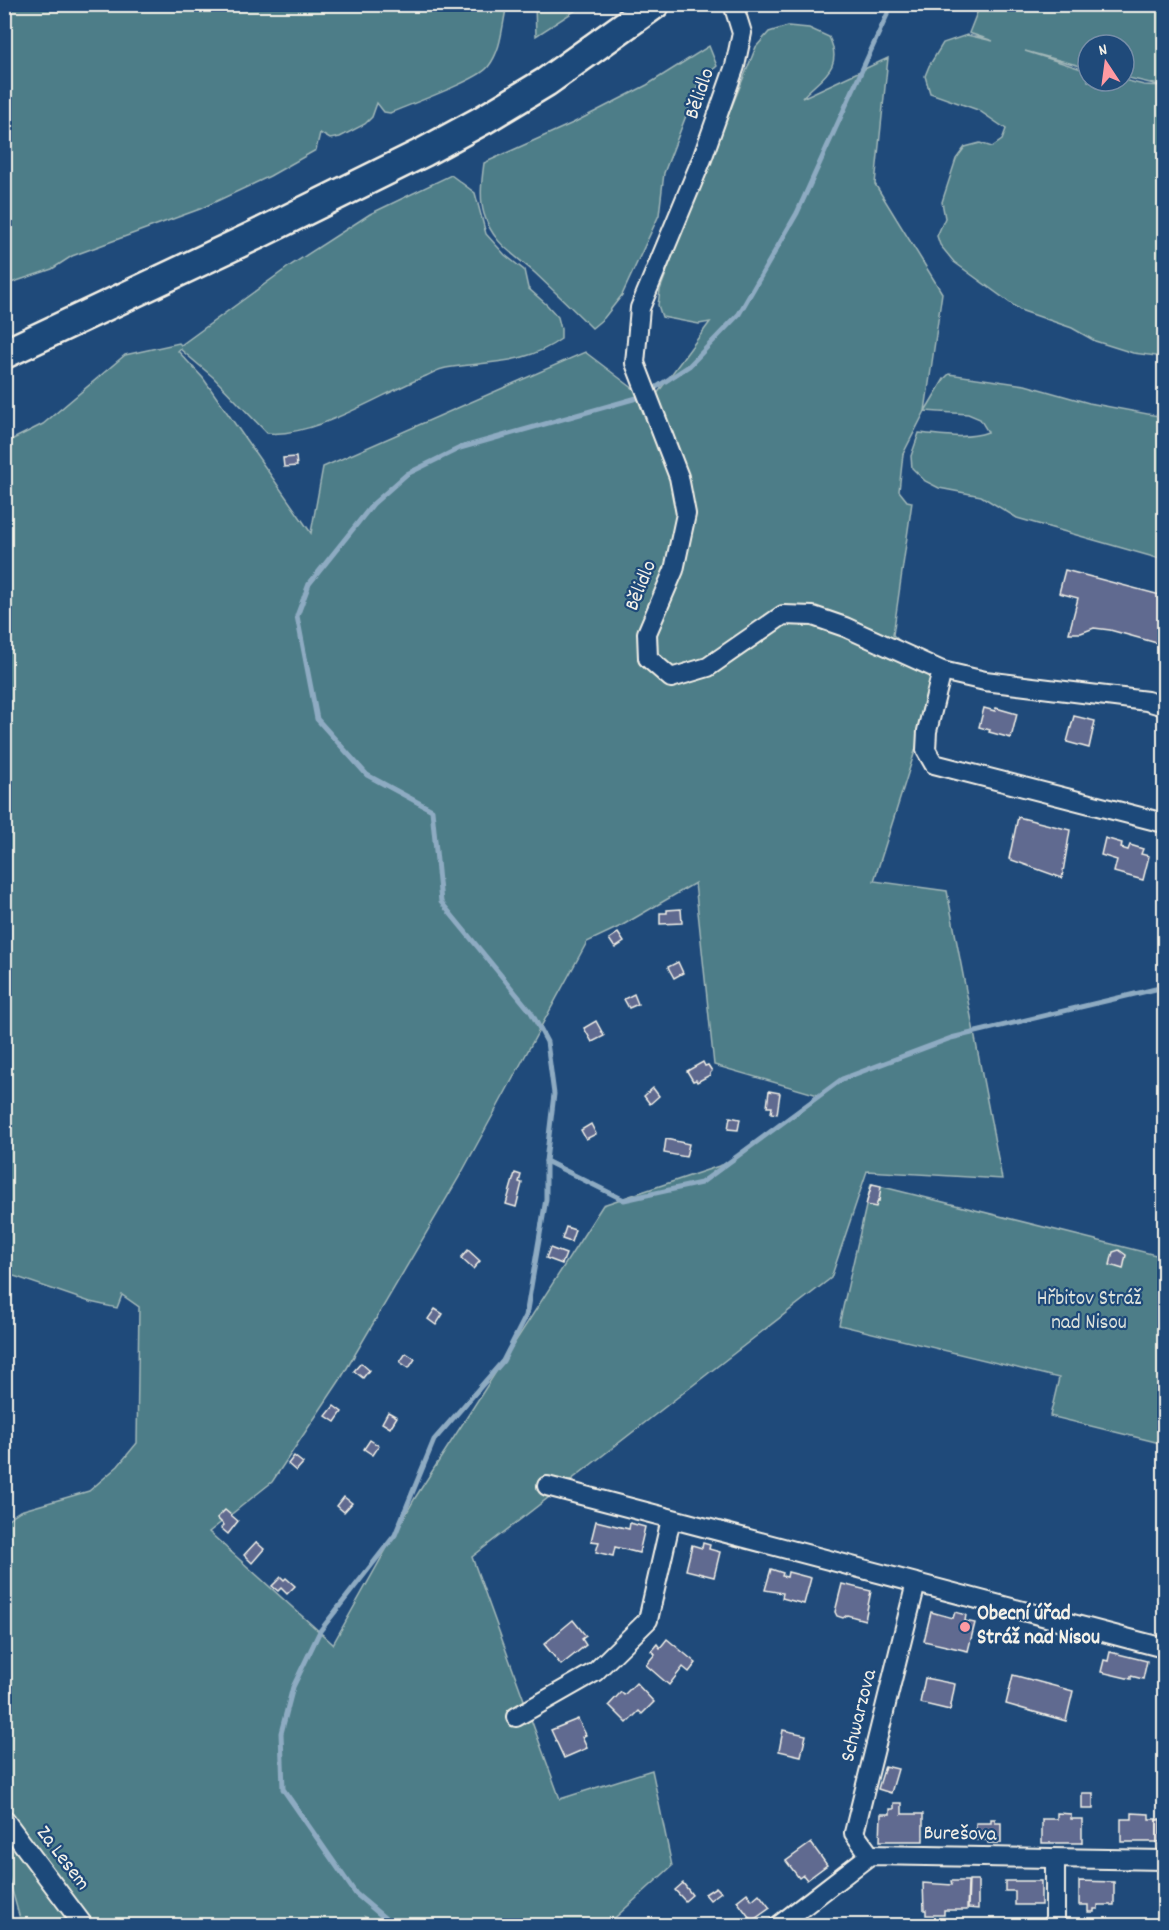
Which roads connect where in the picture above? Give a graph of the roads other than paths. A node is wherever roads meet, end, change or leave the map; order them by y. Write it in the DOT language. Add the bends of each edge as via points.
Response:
graph roads {
  1 [pos="655,4"];
  2 [pos="733,4"];
  3 [pos="4,354"];
  4 [pos="942,671"];
  5 [pos="1164,705"];
  6 [pos="1164,823"];
  7 [pos="546,1486"];
  8 [pos="671,1519"];
  9 [pos="916,1583"];
  10 [pos="1164,1648"];
  11 [pos="516,1717"];
  12 [pos="4,1819"];
  13 [pos="870,1855"];
  14 [pos="1055,1859"];
  15 [pos="1164,1860"];
  16 [pos="84,1926"];
  17 [pos="778,1926"];
  18 [pos="1055,1926"];
  1 -- 3 [label="main road" via="546,82 424,152"];
  2 -- 4 [label="street, Bělidlo" via="742,33 735,66 702,159 640,308 635,363 679,477 686,514 675,570 647,633 648,658 671,678 708,667 783,615 813,616"];
  4 -- 5 [label="street, Bělidlo" via="985,681"];
  4 -- 6 [label="street" via="927,731 926,750 934,765"];
  7 -- 8 [label="street"];
  8 -- 9 [label="street"];
  8 -- 11 [label="street" via="648,1620 595,1672"];
  9 -- 10 [label="street"];
  9 -- 13 [label="street, Schwarzova" via="854,1833"];
  12 -- 16 [label="street, Za Lesem"];
  13 -- 14 [label="street, Burešova"];
  13 -- 17 [label="street"];
  14 -- 15 [label="street, Burešova"];
  14 -- 18 [label="street"];
}
